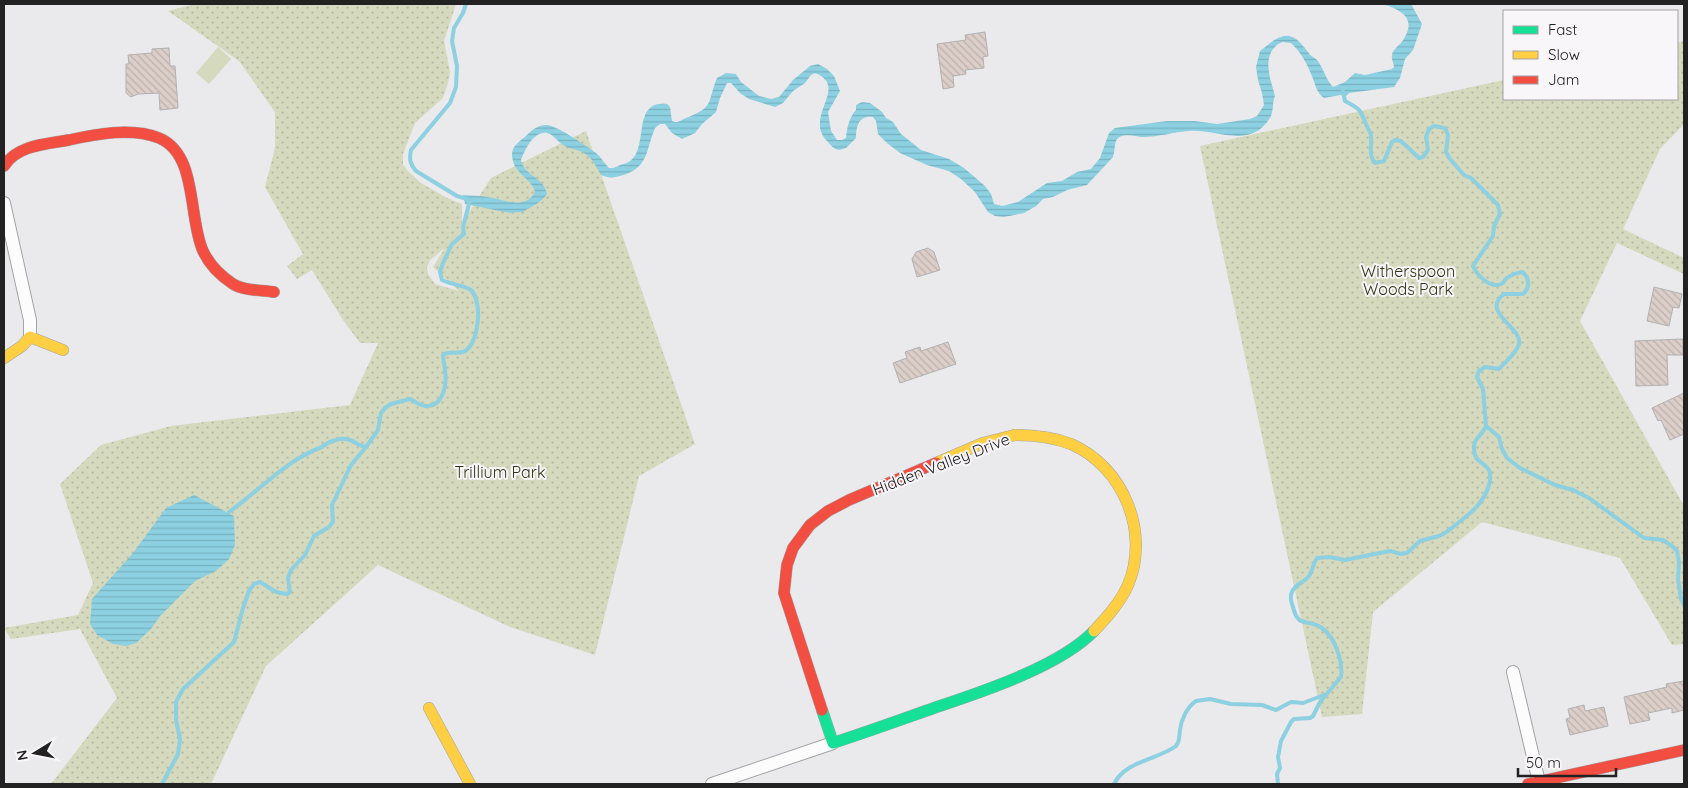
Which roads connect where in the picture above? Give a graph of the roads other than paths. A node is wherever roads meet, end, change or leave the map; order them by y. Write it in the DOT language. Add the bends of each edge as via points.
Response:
graph roads {
  1 [pos="4,166"];
  2 [pos="4,203"];
  3 [pos="274,292"];
  4 [pos="30,337"];
  5 [pos="63,350"];
  6 [pos="4,358"];
  7 [pos="1513,672"];
  8 [pos="429,708"];
  9 [pos="834,743"];
  10 [pos="1684,750"];
  11 [pos="1534,783"];
  12 [pos="470,784"];
  13 [pos="712,784"];
  1 -- 3 [label="street" via="6,160 26,148 98,135 151,136 168,143 183,162 197,240 210,264 234,285"];
  2 -- 4 [label="street" via="30,320"];
  4 -- 5 [label="street"];
  4 -- 6 [label="street"];
  7 -- 11 [label="street"];
  8 -- 12 [label="street"];
  9 -- 9 [label="street, Hidden Valley Drive" via="784,593 789,556 797,540 811,525 855,498 999,438 1015,435 1055,438 1078,447 1100,463 1123,492 1137,542 1134,567 1126,589 1114,610 1095,631 1066,653 1029,672"];
  9 -- 13 [label="street, Hidden Valley Drive"];
  10 -- 11 [label="street"];
}
